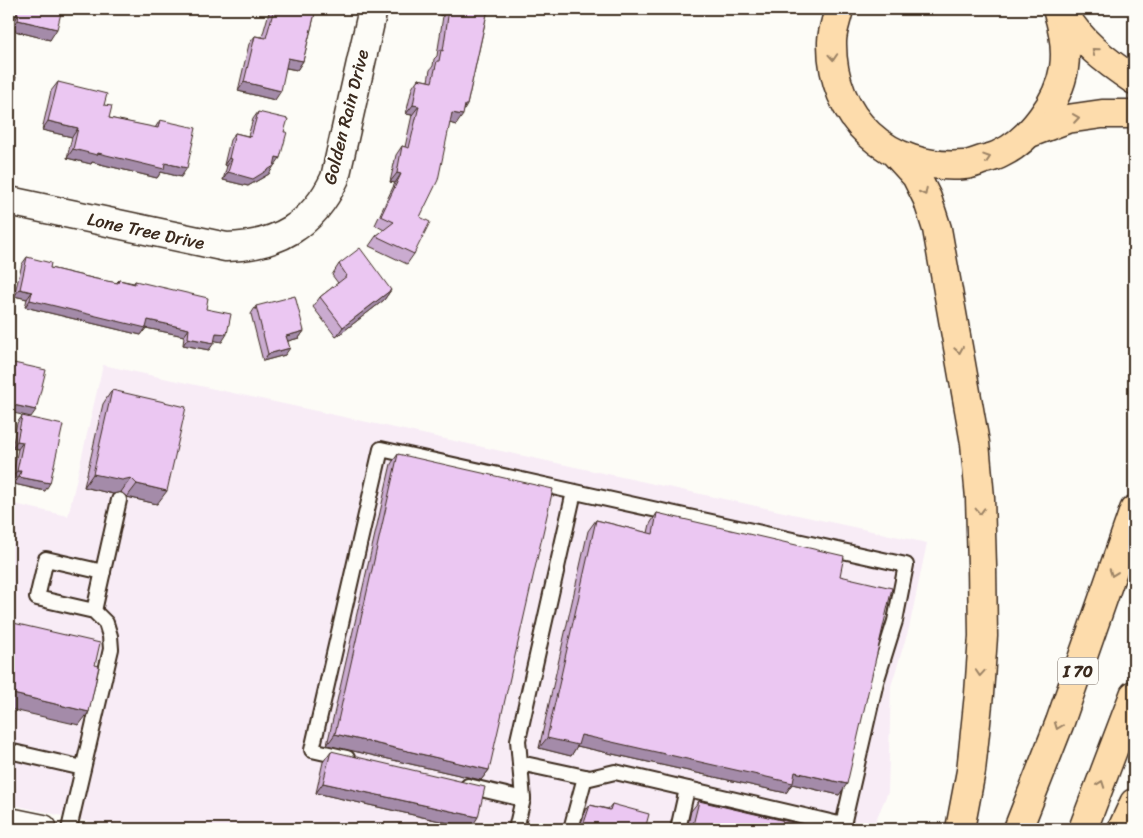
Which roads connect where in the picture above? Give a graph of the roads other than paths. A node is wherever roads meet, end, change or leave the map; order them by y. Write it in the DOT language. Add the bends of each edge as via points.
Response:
graph roads {
  1 [pos="373,9"];
  2 [pos="839,9"];
  3 [pos="1059,9"];
  4 [pos="1134,80"];
  5 [pos="1132,114"];
  6 [pos="1030,133"];
  7 [pos="895,153"];
  8 [pos="9,201"];
  9 [pos="282,235"];
  10 [pos="574,492"];
  11 [pos="119,500"];
  12 [pos="1134,510"];
  13 [pos="103,572"];
  14 [pos="94,611"];
  15 [pos="1134,696"];
  16 [pos="9,751"];
  17 [pos="360,761"];
  18 [pos="520,763"];
  19 [pos="83,768"];
  20 [pos="584,777"];
  21 [pos="456,783"];
  22 [pos="687,789"];
  23 [pos="523,799"];
  24 [pos="1134,803"];
  25 [pos="9,822"];
  26 [pos="842,827"];
  27 [pos="43,829"];
  28 [pos="69,829"];
  29 [pos="516,829"];
  30 [pos="571,829"];
  31 [pos="678,829"];
  32 [pos="960,829"];
  33 [pos="1018,829"];
  34 [pos="1083,829"];
  35 [pos="1122,829"];
  1 -- 9 [label="street, Golden Rain Drive" via="334,178 323,200 306,220"];
  2 -- 7 [label="highway, one-way" via="832,40 834,75 846,106 867,134"];
  4 -- 3 [label="highway, one-way" via="1090,47"];
  3 -- 6 [label="highway" via="1064,32 1064,69 1052,104"];
  6 -- 5 [label="highway, one-way" via="1067,119"];
  7 -- 6 [label="highway, one-way" via="929,165 966,165 1000,154"];
  7 -- 32 [label="highway, one-way" via="916,176 928,198 937,229 975,443 983,636 971,771"];
  8 -- 9 [label="street, Lone Tree Drive" via="216,246 251,246"];
  10 -- 17 [label="lane" via="381,449 312,750"];
  10 -- 18 [label="lane" via="518,740"];
  10 -- 26 [label="lane" via="906,565 895,621 876,682"];
  11 -- 13 [label="lane"];
  12 -- 33 [label="highway, I 70, one-way" via="1060,722"];
  13 -- 14 [label="lane"];
  13 -- 14 [label="lane" via="46,559 37,598"];
  14 -- 19 [label="lane" via="106,623 111,649"];
  34 -- 15 [label="highway, one-way"];
  16 -- 19 [label="lane"];
  18 -- 20 [label="lane"];
  18 -- 23 [label="lane"];
  19 -- 28 [label="lane"];
  20 -- 22 [label="lane" via="615,772"];
  20 -- 30 [label="lane"];
  21 -- 23 [label="lane"];
  22 -- 26 [label="lane"];
  22 -- 31 [label="lane"];
  23 -- 29 [label="lane"];
  24 -- 35 [label="highway"];
  25 -- 27 [label="street"];
}
